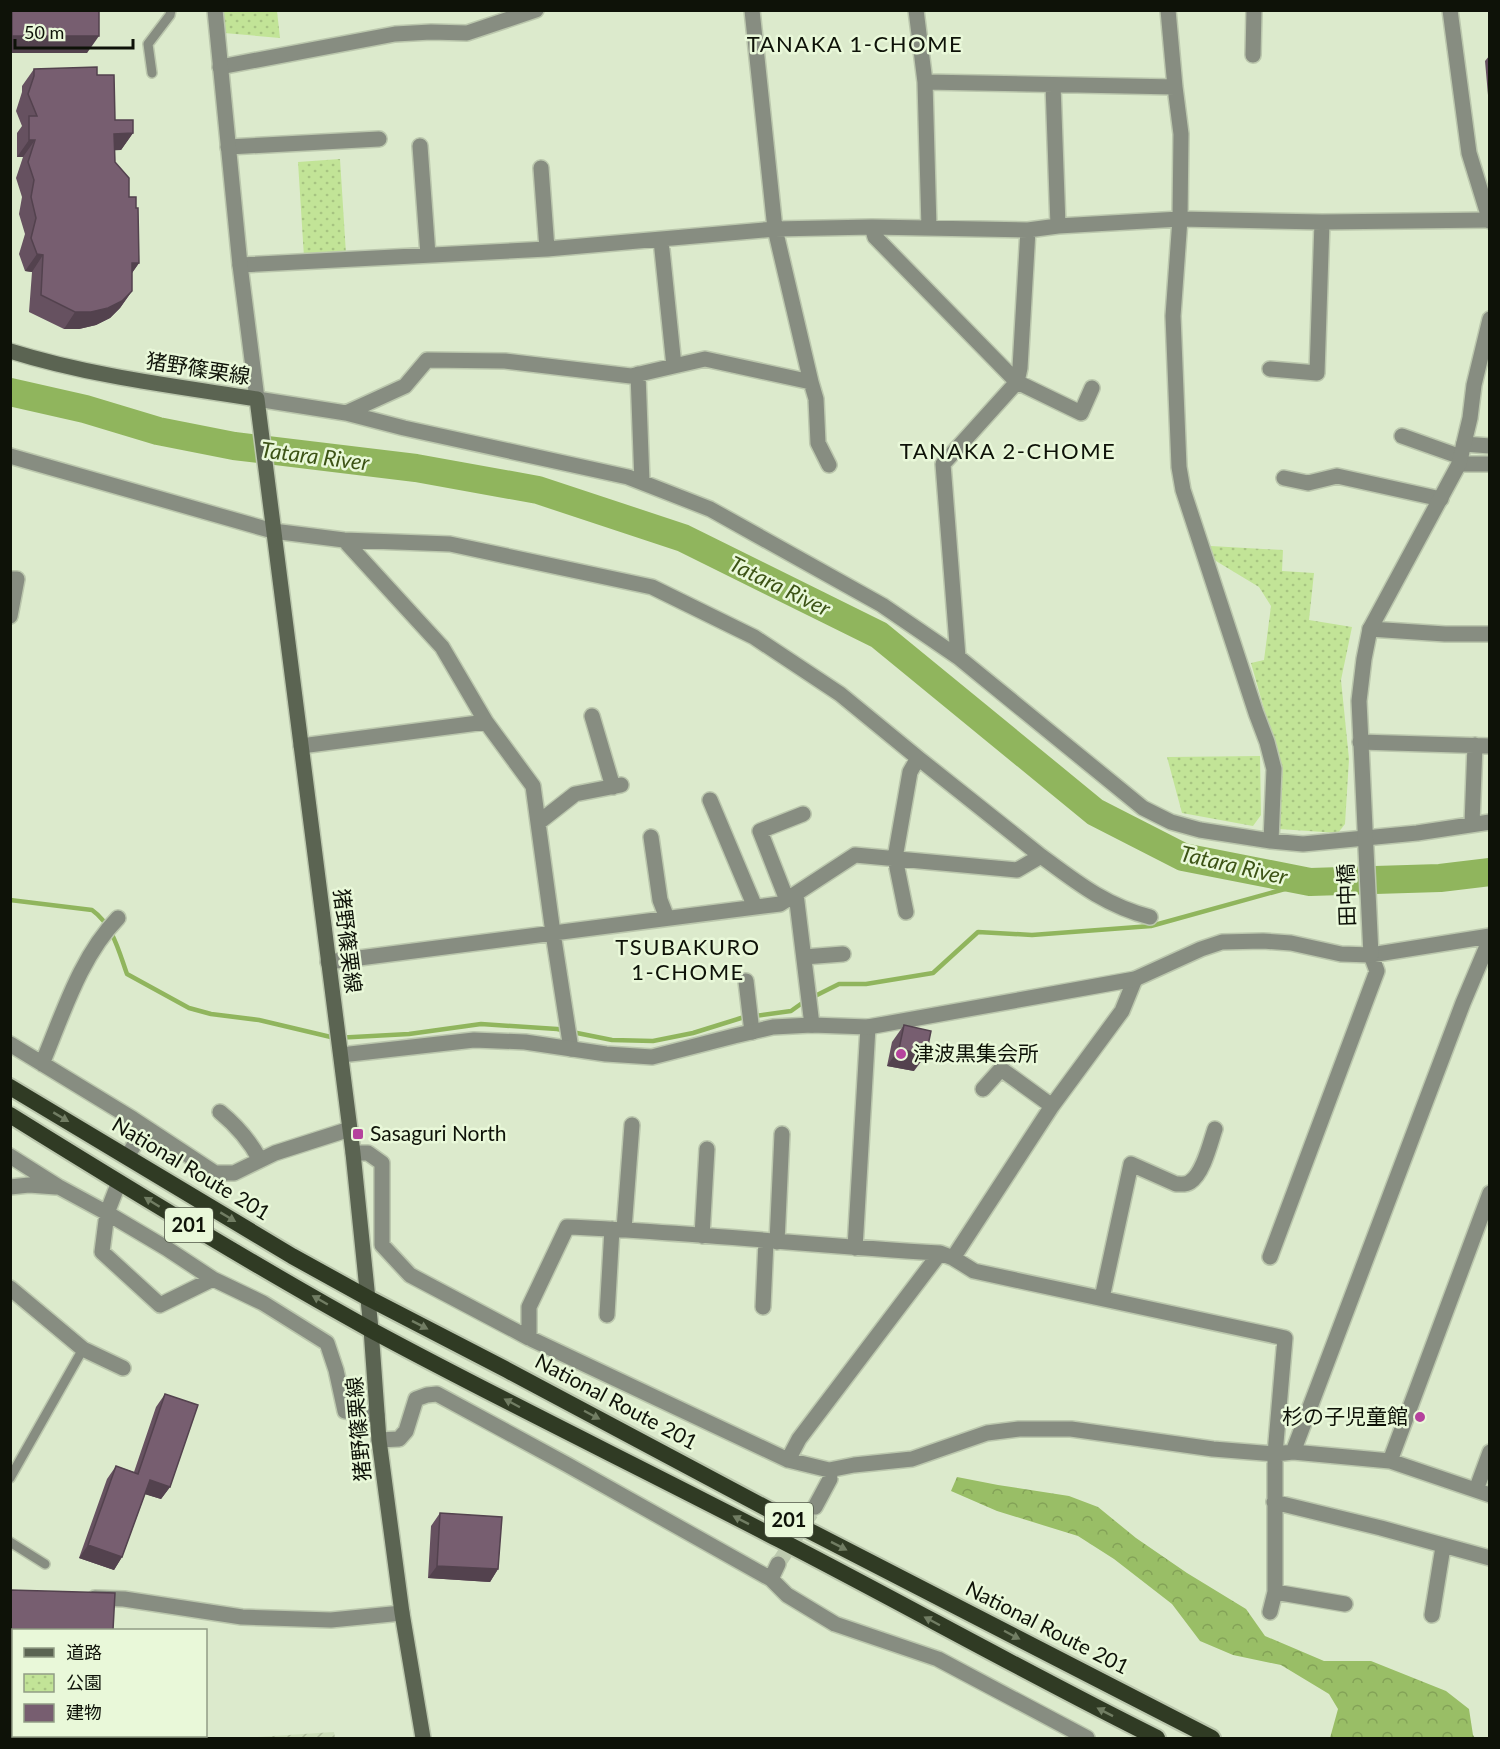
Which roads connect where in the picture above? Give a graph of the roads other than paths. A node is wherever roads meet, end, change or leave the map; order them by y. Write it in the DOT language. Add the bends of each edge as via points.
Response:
graph roads {
  1 [pos="171,10"];
  2 [pos="215,10"];
  3 [pos="536,10"];
  4 [pos="752,10"];
  5 [pos="916,10"];
  6 [pos="1168,10"];
  7 [pos="1254,10"];
  8 [pos="1450,10"];
  9 [pos="1253,55"];
  10 [pos="220,67"];
  11 [pos="152,73"];
  12 [pos="925,82"];
  13 [pos="1053,85"];
  14 [pos="1175,87"];
  15 [pos="379,139"];
  16 [pos="420,146"];
  17 [pos="228,147"];
  18 [pos="541,168"];
  19 [pos="1179,219"];
  20 [pos="1489,220"];
  21 [pos="1322,222"];
  22 [pos="1058,226"];
  23 [pos="872,227"];
  24 [pos="929,228"];
  25 [pos="775,229"];
  26 [pos="1028,230"];
  27 [pos="662,240"];
  28 [pos="547,249"];
  29 [pos="428,255"];
  30 [pos="240,265"];
  31 [pos="1490,319"];
  32 [pos="10,351"];
  33 [pos="674,366"];
  34 [pos="1270,369"];
  35 [pos="638,374"];
  36 [pos="811,382"];
  37 [pos="1017,382"];
  38 [pos="1092,388"];
  39 [pos="257,404"];
  40 [pos="346,413"];
  41 [pos="1402,436"];
  42 [pos="1490,446"];
  43 [pos="1461,455"];
  44 [pos="10,456"];
  45 [pos="1490,464"];
  46 [pos="829,465"];
  47 [pos="1284,478"];
  48 [pos="642,482"];
  49 [pos="1441,499"];
  50 [pos="273,527"];
  51 [pos="344,540"];
  52 [pos="10,579"];
  53 [pos="10,616"];
  54 [pos="1370,629"];
  55 [pos="1490,634"];
  56 [pos="958,657"];
  57 [pos="592,716"];
  58 [pos="486,722"];
  59 [pos="1360,742"];
  60 [pos="301,746"];
  61 [pos="1482,746"];
  62 [pos="918,758"];
  63 [pos="710,800"];
  64 [pos="802,814"];
  65 [pos="538,822"];
  66 [pos="1490,822"];
  67 [pos="1472,824"];
  68 [pos="651,837"];
  69 [pos="1271,842"];
  70 [pos="1365,844"];
  71 [pos="1041,856"];
  72 [pos="895,858"];
  73 [pos="792,897"];
  74 [pos="755,907"];
  75 [pos="906,912"];
  76 [pos="1150,917"];
  77 [pos="118,918"];
  78 [pos="667,918"];
  79 [pos="552,933"];
  80 [pos="1490,938"];
  81 [pos="1370,947"];
  82 [pos="843,954"];
  83 [pos="804,957"];
  84 [pos="328,962"];
  85 [pos="1135,978"];
  86 [pos="746,981"];
  87 [pos="812,1025"];
  88 [pos="868,1027"];
  89 [pos="752,1032"];
  90 [pos="10,1044"];
  91 [pos="571,1048"];
  92 [pos="341,1055"];
  93 [pos="42,1064"];
  94 [pos="10,1087"];
  95 [pos="983,1089"];
  96 [pos="1052,1106"];
  97 [pos="220,1112"];
  98 [pos="10,1114"];
  99 [pos="632,1125"];
  100 [pos="145,1127"];
  101 [pos="350,1129"];
  102 [pos="1215,1129"];
  103 [pos="782,1134"];
  104 [pos="706,1149"];
  105 [pos="353,1153"];
  106 [pos="10,1156"];
  107 [pos="127,1157"];
  108 [pos="260,1160"];
  109 [pos="119,1182"];
  110 [pos="10,1187"];
  111 [pos="58,1187"];
  112 [pos="1490,1193"];
  113 [pos="107,1213"];
  114 [pos="618,1229"];
  115 [pos="702,1236"];
  116 [pos="771,1241"];
  117 [pos="855,1248"];
  118 [pos="946,1256"];
  119 [pos="1270,1257"];
  120 [pos="213,1279"];
  121 [pos="10,1288"];
  122 [pos="368,1298"];
  123 [pos="1102,1298"];
  124 [pos="763,1307"];
  125 [pos="607,1316"];
  126 [pos="371,1329"];
  127 [pos="529,1338"];
  128 [pos="83,1349"];
  129 [pos="123,1368"];
  130 [pos="377,1415"];
  131 [pos="379,1440"];
  132 [pos="1293,1452"];
  133 [pos="1490,1452"];
  134 [pos="1275,1454"];
  135 [pos="788,1460"];
  136 [pos="1390,1461"];
  137 [pos="829,1470"];
  138 [pos="10,1478"];
  139 [pos="1483,1492"];
  140 [pos="1274,1502"];
  141 [pos="815,1506"];
  142 [pos="10,1542"];
  143 [pos="1443,1546"];
  144 [pos="1490,1558"];
  145 [pos="45,1564"];
  146 [pos="778,1564"];
  147 [pos="771,1578"];
  148 [pos="1275,1593"];
  149 [pos="78,1598"];
  150 [pos="1345,1605"];
  151 [pos="1270,1612"];
  152 [pos="402,1613"];
  153 [pos="1432,1615"];
  154 [pos="423,1738"];
  155 [pos="1087,1738"];
  156 [pos="1157,1738"];
  157 [pos="1212,1738"];
  1 -- 11 [label="lane" via="148,44"];
  2 -- 10 [label="street"];
  3 -- 10 [label="street" via="467,33 395,34"];
  4 -- 25 [label="street"];
  5 -- 12 [label="street"];
  6 -- 14 [label="street"];
  7 -- 9 [label="street"];
  8 -- 20 [label="street" via="1469,153"];
  10 -- 17 [label="street"];
  12 -- 13 [label="street"];
  12 -- 24 [label="street"];
  13 -- 14 [label="street"];
  13 -- 22 [label="street"];
  14 -- 19 [label="street" via="1181,134"];
  15 -- 17 [label="street"];
  16 -- 29 [label="street"];
  17 -- 30 [label="street"];
  18 -- 28 [label="street"];
  19 -- 21 [label="street"];
  19 -- 22 [label="street"];
  19 -- 69 [label="street" via="1173,315 1179,467 1274,769"];
  20 -- 21 [label="street"];
  21 -- 34 [label="street" via="1317,373"];
  22 -- 26 [label="street"];
  23 -- 24 [label="street"];
  23 -- 25 [label="street"];
  23 -- 37 [label="street" via="875,237"];
  24 -- 26 [label="street"];
  25 -- 27 [label="street"];
  25 -- 36 [label="street"];
  26 -- 37 [label="street"];
  27 -- 28 [label="street"];
  27 -- 33 [label="street"];
  28 -- 29 [label="street"];
  29 -- 30 [label="street"];
  30 -- 39 [label="street"];
  31 -- 43 [label="street, 田中橋"];
  32 -- 39 [label="main road, 猪野篠栗線" via="100,374"];
  33 -- 35 [label="street"];
  33 -- 36 [label="street" via="705,359"];
  35 -- 40 [label="street" via="505,361 427,360 405,386"];
  35 -- 48 [label="street"];
  36 -- 46 [label="street" via="816,399 818,444"];
  37 -- 38 [label="street" via="1081,413"];
  37 -- 56 [label="street" via="943,464"];
  39 -- 40 [label="street"];
  39 -- 50 [label="main road, 猪野篠栗線"];
  40 -- 48 [label="street"];
  41 -- 43 [label="street"];
  42 -- 43 [label="street"];
  43 -- 45 [label="street"];
  43 -- 49 [label="street, 田中橋"];
  44 -- 50 [label="street"];
  47 -- 49 [label="street" via="1308,483 1337,476"];
  48 -- 56 [label="street" via="710,509 779,546 882,605"];
  49 -- 54 [label="street, 田中橋"];
  50 -- 51 [label="street"];
  50 -- 60 [label="main road, 猪野篠栗線"];
  51 -- 58 [label="street" via="442,647"];
  51 -- 62 [label="street" via="450,544 652,586 754,637 840,694"];
  52 -- 53 [label="street" via="17,579"];
  54 -- 55 [label="street"];
  54 -- 59 [label="street, 田中橋" via="1359,701"];
  56 -- 69 [label="street" via="1143,808 1200,831"];
  57 -- 65 [label="street" via="617,786 575,794"];
  58 -- 60 [label="street"];
  58 -- 65 [label="street" via="533,786"];
  59 -- 61 [label="street"];
  59 -- 70 [label="street, 田中橋"];
  60 -- 84 [label="main road, 猪野篠栗線"];
  61 -- 67 [label="street"];
  62 -- 71 [label="street"];
  62 -- 72 [label="street" via="910,772"];
  63 -- 74 [label="street"];
  64 -- 73 [label="street" via="760,831"];
  65 -- 79 [label="street"];
  66 -- 67 [label="street"];
  67 -- 70 [label="street"];
  68 -- 78 [label="street" via="660,900"];
  69 -- 70 [label="street"];
  70 -- 81 [label="street, 田中橋"];
  71 -- 72 [label="street" via="1017,870"];
  71 -- 76 [label="street" via="1088,891"];
  72 -- 73 [label="street" via="855,855"];
  72 -- 75 [label="street"];
  73 -- 74 [label="street" via="780,904"];
  73 -- 83 [label="street"];
  74 -- 78 [label="street"];
  77 -- 93 [label="street" via="105,932 77,980"];
  78 -- 79 [label="street"];
  79 -- 84 [label="street"];
  79 -- 91 [label="street"];
  80 -- 81 [label="street"];
  80 -- 132 [label="street"];
  81 -- 85 [label="street" via="1341,954 1282,942 1222,942"];
  81 -- 119 [label="street, 田中橋" via="1377,971"];
  82 -- 83 [label="street"];
  83 -- 87 [label="street"];
  84 -- 92 [label="main road, 猪野篠栗線"];
  85 -- 88 [label="street"];
  85 -- 96 [label="street" via="1122,1011"];
  86 -- 89 [label="street"];
  87 -- 88 [label="street"];
  87 -- 89 [label="street"];
  88 -- 117 [label="street"];
  89 -- 91 [label="street" via="652,1057"];
  90 -- 93 [label="street"];
  91 -- 92 [label="street" via="474,1040"];
  92 -- 101 [label="main road, 猪野篠栗線"];
  93 -- 100 [label="street"];
  94 -- 107 [label="highway, National Route 201 / 201, one-way"];
  95 -- 96 [label="street" via="1001,1069"];
  96 -- 118 [label="street"];
  97 -- 108 [label="street" via="237,1126"];
  98 -- 109 [label="highway, 201"];
  99 -- 114 [label="street"];
  100 -- 107 [label="street"];
  100 -- 108 [label="street" via="215,1173 234,1173"];
  101 -- 105 [label="main road, 猪野篠栗線"];
  101 -- 108 [label="street"];
  102 -- 123 [label="street" via="1200,1172 1183,1185 1131,1164"];
  103 -- 116 [label="street"];
  104 -- 115 [label="street"];
  105 -- 122 [label="main road, 猪野篠栗線"];
  105 -- 127 [label="street" via="368,1152 382,1163 382,1245 410,1275"];
  106 -- 111 [label="street"];
  107 -- 122 [label="highway, National Route 201 / 201, one-way"];
  109 -- 113 [label="street"];
  126 -- 109 [label="highway, 201, one-way"];
  110 -- 111 [label="street"];
  111 -- 113 [label="street"];
  112 -- 136 [label="street"];
  113 -- 120 [label="street"];
  113 -- 120 [label="street" via="102,1252 160,1305"];
  114 -- 115 [label="street"];
  114 -- 125 [label="street"];
  114 -- 127 [label="street" via="567,1227 529,1307"];
  115 -- 116 [label="street"];
  116 -- 117 [label="street"];
  116 -- 124 [label="street"];
  117 -- 118 [label="street"];
  118 -- 123 [label="street" via="974,1271"];
  118 -- 135 [label="street" via="800,1439"];
  120 -- 130 [label="street" via="263,1303 327,1343 345,1411"];
  121 -- 128 [label="street"];
  122 -- 126 [label="main road, 猪野篠栗線"];
  122 -- 157 [label="highway, National Route 201 / 201, one-way"];
  123 -- 134 [label="street" via="1285,1338"];
  126 -- 130 [label="main road, 猪野篠栗線"];
  156 -- 126 [label="highway, 201, one-way"];
  127 -- 135 [label="street"];
  128 -- 129 [label="street"];
  128 -- 138 [label="lane"];
  130 -- 131 [label="main road, 猪野篠栗線"];
  131 -- 147 [label="street" via="399,1439 406,1431 416,1399 437,1395"];
  131 -- 152 [label="main road, 猪野篠栗線"];
  132 -- 134 [label="street"];
  132 -- 136 [label="street"];
  133 -- 139 [label="street"];
  134 -- 137 [label="street" via="1071,1429 1019,1429 987,1433 912,1459"];
  134 -- 140 [label="street"];
  135 -- 137 [label="street"];
  136 -- 139 [label="street"];
  137 -- 141 [label="street" via="830,1479"];
  140 -- 143 [label="street"];
  140 -- 148 [label="street"];
  142 -- 145 [label="lane"];
  143 -- 144 [label="street"];
  143 -- 153 [label="street"];
  146 -- 147 [label="street"];
  147 -- 155 [label="street" via="787,1595 835,1624 938,1659"];
  148 -- 150 [label="street"];
  148 -- 151 [label="street"];
  149 -- 152 [label="street" via="124,1599 242,1617 332,1620"];
  152 -- 154 [label="main road, 猪野篠栗線"];
}
